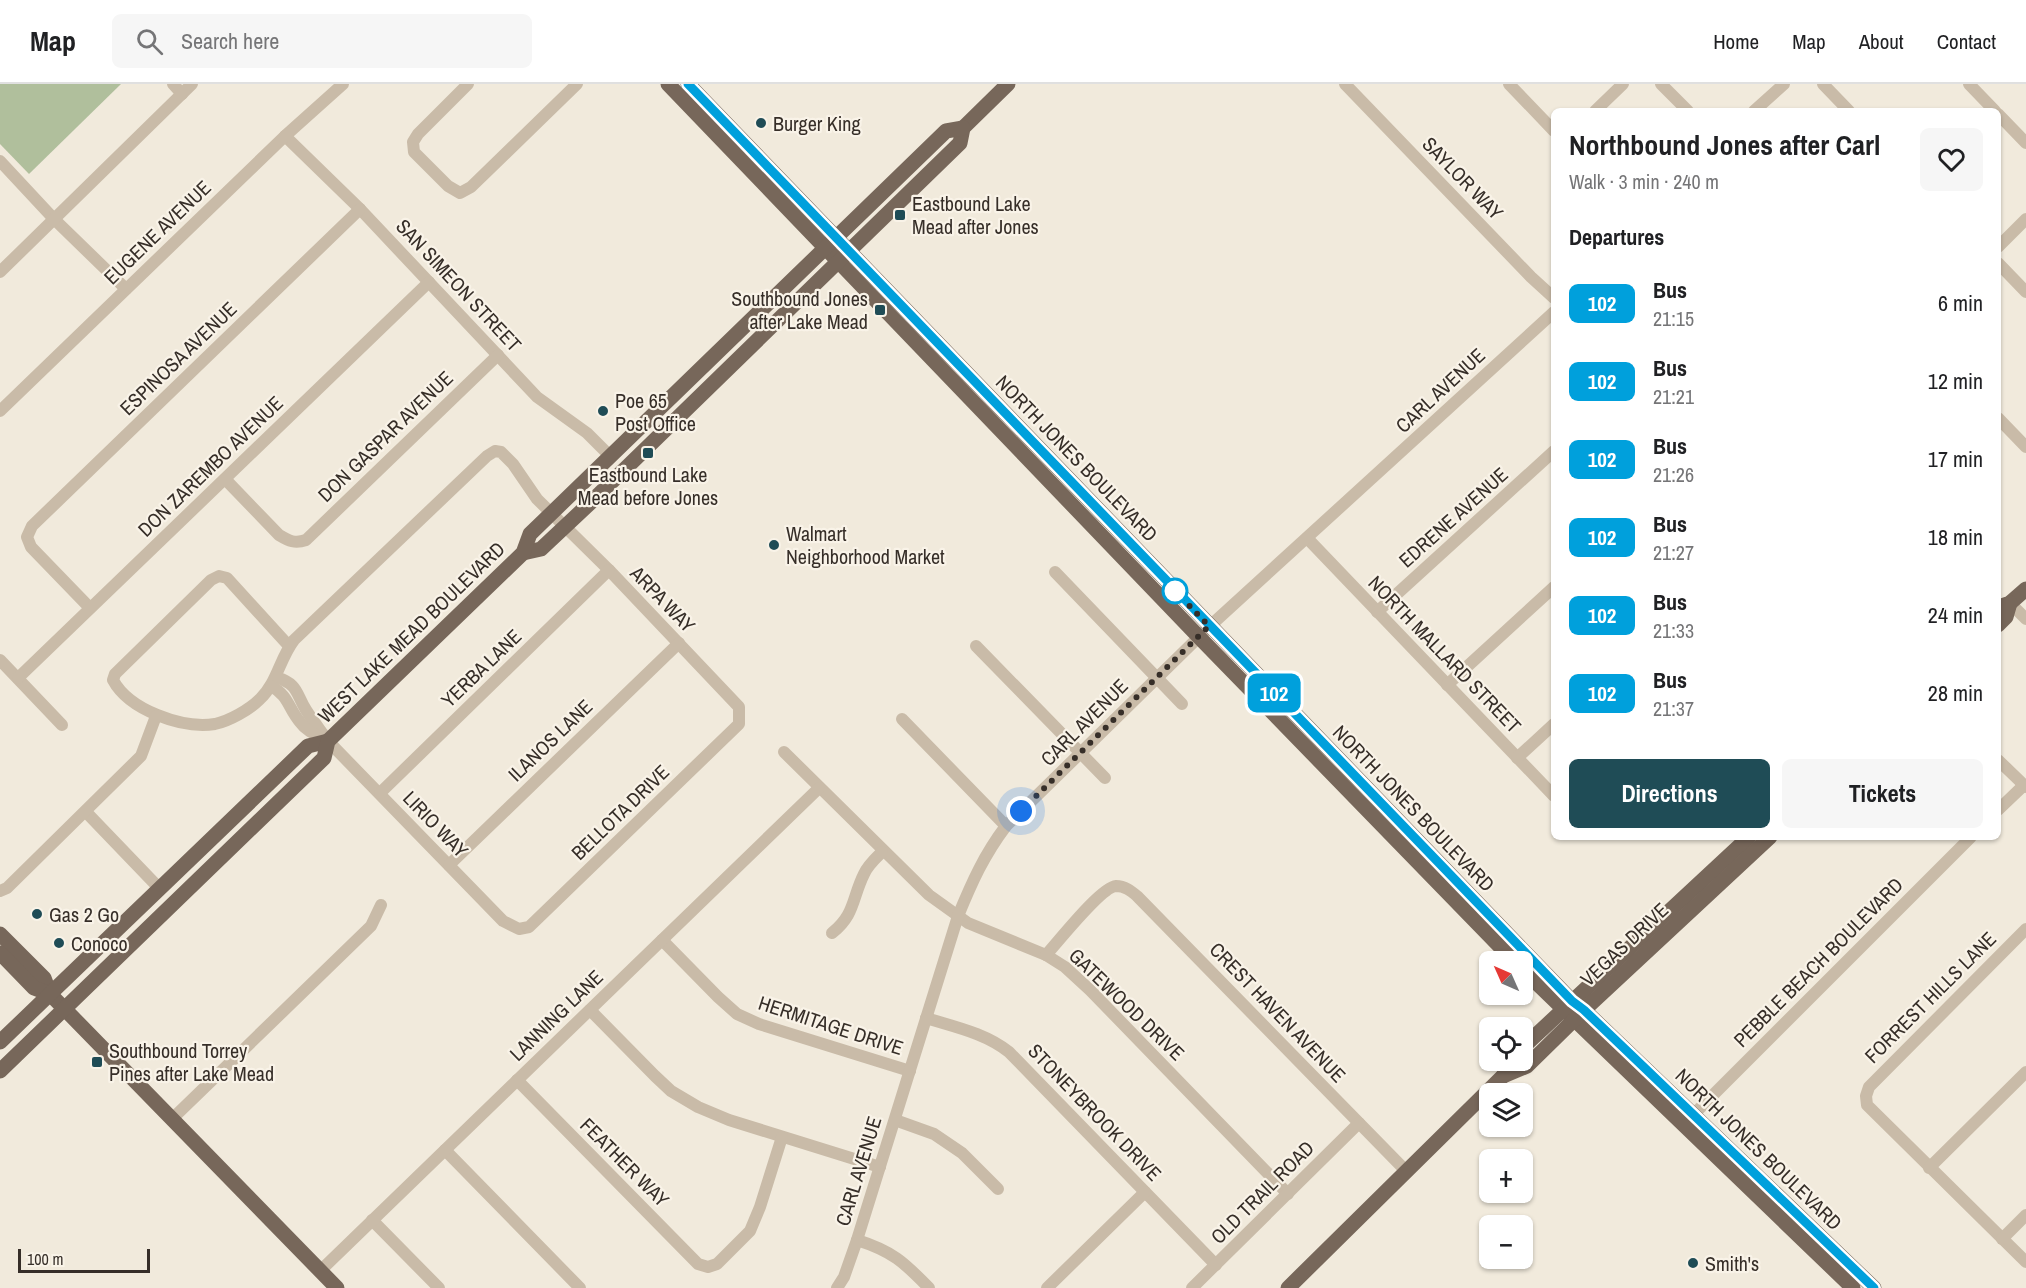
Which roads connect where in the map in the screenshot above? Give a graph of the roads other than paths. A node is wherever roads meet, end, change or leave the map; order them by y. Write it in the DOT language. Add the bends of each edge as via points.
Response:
graph roads {
  1 [pos="172,84"];
  2 [pos="192,84"];
  3 [pos="343,84"];
  4 [pos="468,84"];
  5 [pos="577,84"];
  6 [pos="668,84"];
  7 [pos="688,84"];
  8 [pos="1008,84"];
  9 [pos="1345,84"];
  10 [pos="1509,84"];
  11 [pos="1623,84"];
  12 [pos="1661,84"];
  13 [pos="1784,84"];
  14 [pos="1822,84"];
  15 [pos="1969,84"];
  16 [pos="182,94"];
  17 [pos="1598,108"];
  18 [pos="1685,108"];
  19 [pos="1757,108"];
  20 [pos="1846,108"];
  21 [pos="1993,108"];
  22 [pos="2001,116"];
  23 [pos="963,128"];
  24 [pos="1551,128"];
  25 [pos="285,136"];
  26 [pos="2026,143"];
  27 [pos="0,161"];
  28 [pos="360,209"];
  29 [pos="54,219"];
  30 [pos="2026,219"];
  31 [pos="830,243"];
  32 [pos="2001,244"];
  33 [pos="843,256"];
  34 [pos="2001,266"];
  35 [pos="0,272"];
  36 [pos="429,282"];
  37 [pos="126,289"];
  38 [pos="2026,292"];
  39 [pos="1551,295"];
  40 [pos="1551,315"];
  41 [pos="724,346"];
  42 [pos="498,355"];
  43 [pos="673,394"];
  44 [pos="976,404"];
  45 [pos="686,408"];
  46 [pos="0,411"];
  47 [pos="2001,421"];
  48 [pos="1028,437"];
  49 [pos="1009,439"];
  50 [pos="649,444"];
  51 [pos="2026,447"];
  52 [pos="1551,454"];
  53 [pos="609,455"];
  54 [pos="1065,476"];
  55 [pos="225,479"];
  56 [pos="590,503"];
  57 [pos="552,513"];
  58 [pos="565,526"];
  59 [pos="1307,538"];
  60 [pos="523,553"];
  61 [pos="609,570"];
  62 [pos="1055,572"];
  63 [pos="2026,589"];
  64 [pos="1551,590"];
  65 [pos="2004,605"];
  66 [pos="90,608"];
  67 [pos="1377,612"];
  68 [pos="2026,618"];
  69 [pos="2001,622"];
  70 [pos="1204,631"];
  71 [pos="679,643"];
  72 [pos="290,646"];
  73 [pos="976,646"];
  74 [pos="0,660"];
  75 [pos="18,678"];
  76 [pos="1156,678"];
  77 [pos="273,681"];
  78 [pos="1447,684"];
  79 [pos="1182,704"];
  80 [pos="156,716"];
  81 [pos="740,716"];
  82 [pos="902,719"];
  83 [pos="62,725"];
  84 [pos="1551,727"];
  85 [pos="328,741"];
  86 [pos="784,752"];
  87 [pos="1081,752"];
  88 [pos="1517,758"];
  89 [pos="2001,763"];
  90 [pos="1105,778"];
  91 [pos="2025,786"];
  92 [pos="819,788"];
  93 [pos="380,793"];
  94 [pos="1551,793"];
  95 [pos="2001,807"];
  96 [pos="86,812"];
  97 [pos="1385,818"];
  98 [pos="1006,826"];
  99 [pos="223,828"];
  100 [pos="1746,840"];
  101 [pos="1767,840"];
  102 [pos="1968,840"];
  103 [pos="236,842"];
  104 [pos="882,852"];
  105 [pos="449,865"];
  106 [pos="159,888"];
  107 [pos="0,891"];
  108 [pos="381,905"];
  109 [pos="958,916"];
  110 [pos="519,929"];
  111 [pos="2026,929"];
  112 [pos="832,933"];
  113 [pos="0,934"];
  114 [pos="662,940"];
  115 [pos="1505,951"];
  116 [pos="0,953"];
  117 [pos="1046,955"];
  118 [pos="1533,978"];
  119 [pos="50,994"];
  120 [pos="64,1008"];
  121 [pos="590,1010"];
  122 [pos="1573,1010"];
  123 [pos="926,1018"];
  124 [pos="1533,1040"];
  125 [pos="0,1042"];
  126 [pos="0,1071"];
  127 [pos="910,1071"];
  128 [pos="1506,1071"];
  129 [pos="2026,1072"];
  130 [pos="1503,1076"];
  131 [pos="517,1080"];
  132 [pos="1658,1101"];
  133 [pos="1693,1115"];
  134 [pos="172,1119"];
  135 [pos="895,1119"];
  136 [pos="1359,1123"];
  137 [pos="782,1137"];
  138 [pos="445,1150"];
  139 [pos="880,1167"];
  140 [pos="1929,1168"];
  141 [pos="1407,1172"];
  142 [pos="1752,1181"];
  143 [pos="998,1189"];
  144 [pos="1145,1192"];
  145 [pos="1287,1194"];
  146 [pos="2026,1215"];
  147 [pos="372,1220"];
  148 [pos="2002,1239"];
  149 [pos="857,1240"];
  150 [pos="2026,1262"];
  151 [pos="1215,1265"];
  152 [pos="320,1271"];
  153 [pos="337,1288"];
  154 [pos="439,1288"];
  155 [pos="580,1288"];
  156 [pos="837,1288"];
  157 [pos="929,1288"];
  158 [pos="1047,1288"];
  159 [pos="1192,1288"];
  160 [pos="1288,1288"];
  161 [pos="1853,1288"];
  162 [pos="1874,1288"];
  1 -- 16 [label="street"];
  2 -- 16 [label="street"];
  3 -- 25 [label="street, EUGENE AVENUE"];
  4 -- 5 [label="street" via="413,142 414,152 460,193 471,187"];
  6 -- 31 [label="main road, NORTH JONES BOULEVARD"];
  7 -- 31 [label="main road, NORTH JONES BOULEVARD"];
  8 -- 23 [label="main road, WEST LAKE MEAD BOULEVARD"];
  9 -- 39 [label="street, SAYLOR WAY"];
  10 -- 24 [label="street"];
  11 -- 17 [label="street"];
  12 -- 18 [label="street"];
  13 -- 19 [label="street"];
  14 -- 20 [label="street"];
  15 -- 21 [label="street"];
  16 -- 29 [label="street"];
  22 -- 26 [label="street"];
  23 -- 31 [label="main road, WEST LAKE MEAD BOULEVARD" via="946,131"];
  23 -- 33 [label="main road, WEST LAKE MEAD BOULEVARD" via="960,143"];
  25 -- 28 [label="street, SAN SIMEON STREET"];
  25 -- 37 [label="street, EUGENE AVENUE"];
  27 -- 29 [label="street"];
  28 -- 36 [label="street, SAN SIMEON STREET"];
  28 -- 66 [label="street, ESPINOSA AVENUE" via="32,526 27,537 31,547"];
  29 -- 35 [label="street"];
  29 -- 37 [label="street"];
  30 -- 32 [label="street"];
  31 -- 33 [label="main road, NORTH JONES BOULEVARD"];
  31 -- 41 [label="main road, WEST LAKE MEAD BOULEVARD"];
  33 -- 44 [label="main road, NORTH JONES BOULEVARD"];
  33 -- 45 [label="main road, WEST LAKE MEAD BOULEVARD"];
  33 -- 48 [label="main road, NORTH JONES BOULEVARD"];
  34 -- 38 [label="street"];
  36 -- 42 [label="street, SAN SIMEON STREET"];
  36 -- 55 [label="street, DON ZAREMBO AVENUE"];
  37 -- 46 [label="street, EUGENE AVENUE"];
  40 -- 59 [label="street, CARL AVENUE"];
  41 -- 43 [label="main road, WEST LAKE MEAD BOULEVARD"];
  41 -- 45 [label="main road" via="716,362 689,392"];
  42 -- 53 [label="street, SAN SIMEON STREET" via="537,397 587,432"];
  42 -- 55 [label="street, DON GASPAR AVENUE" via="306,540 298,543 279,535"];
  43 -- 50 [label="main road" via="672,408"];
  43 -- 53 [label="main road, WEST LAKE MEAD BOULEVARD"];
  44 -- 48 [label="main road" via="1016,436"];
  44 -- 49 [label="main road, NORTH JONES BOULEVARD"];
  45 -- 50 [label="main road, WEST LAKE MEAD BOULEVARD"];
  47 -- 51 [label="street"];
  48 -- 54 [label="main road, NORTH JONES BOULEVARD"];
  49 -- 54 [label="main road" via="1028,447 1051,470"];
  49 -- 70 [label="main road, NORTH JONES BOULEVARD"];
  50 -- 56 [label="main road, WEST LAKE MEAD BOULEVARD"];
  52 -- 67 [label="street, EDRENE AVENUE"];
  53 -- 56 [label="main road" via="613,465 594,487"];
  53 -- 57 [label="main road, WEST LAKE MEAD BOULEVARD"];
  54 -- 70 [label="main road, NORTH JONES BOULEVARD"];
  55 -- 66 [label="street, DON ZAREMBO AVENUE"];
  56 -- 58 [label="main road, WEST LAKE MEAD BOULEVARD"];
  57 -- 58 [label="street, ARPA WAY"];
  57 -- 60 [label="main road, WEST LAKE MEAD BOULEVARD" via="530,534"];
  57 -- 72 [label="street, ARPA WAY" via="537,499 513,464 495,451"];
  58 -- 60 [label="main road, WEST LAKE MEAD BOULEVARD" via="541,549"];
  58 -- 61 [label="street, ARPA WAY"];
  59 -- 67 [label="street, NORTH MALLARD STREET"];
  59 -- 70 [label="street, CARL AVENUE"];
  60 -- 85 [label="main road, WEST LAKE MEAD BOULEVARD"];
  61 -- 71 [label="street, ARPA WAY"];
  61 -- 93 [label="street, YERBA LANE"];
  62 -- 76 [label="street"];
  63 -- 65 [label="main road"];
  64 -- 78 [label="street"];
  65 -- 68 [label="street"];
  65 -- 69 [label="main road" via="2006,617"];
  66 -- 75 [label="street, DON ZAREMBO AVENUE"];
  67 -- 78 [label="street, NORTH MALLARD STREET"];
  70 -- 76 [label="street, CARL AVENUE"];
  70 -- 97 [label="main road, NORTH JONES BOULEVARD"];
  71 -- 81 [label="street, ARPA WAY" via="739,707"];
  71 -- 105 [label="street, ILANOS LANE"];
  72 -- 77 [label="street"];
  72 -- 80 [label="street" via="227,578 219,576 115,674 116,686"];
  73 -- 87 [label="street"];
  74 -- 75 [label="street"];
  75 -- 83 [label="street"];
  76 -- 79 [label="street"];
  76 -- 87 [label="street, CARL AVENUE"];
  77 -- 80 [label="street" via="261,699 215,724"];
  77 -- 85 [label="street, LIRIO WAY" via="290,682 296,688"];
  78 -- 88 [label="street, NORTH MALLARD STREET"];
  80 -- 96 [label="street" via="141,756"];
  81 -- 110 [label="street, BELLOTA DRIVE" via="739,724 529,927"];
  82 -- 98 [label="street"];
  84 -- 88 [label="street"];
  85 -- 93 [label="street, LIRIO WAY"];
  85 -- 99 [label="main road, WEST LAKE MEAD BOULEVARD" via="308,746"];
  85 -- 103 [label="main road, WEST LAKE MEAD BOULEVARD" via="324,758"];
  86 -- 92 [label="street, GATEWOOD DRIVE"];
  87 -- 90 [label="street"];
  87 -- 98 [label="street, CARL AVENUE"];
  88 -- 94 [label="street, NORTH MALLARD STREET"];
  89 -- 91 [label="street"];
  91 -- 95 [label="street"];
  92 -- 104 [label="street, GATEWOOD DRIVE"];
  92 -- 114 [label="street, LANNING LANE"];
  93 -- 105 [label="street, LIRIO WAY"];
  96 -- 106 [label="street"];
  96 -- 107 [label="street"];
  97 -- 115 [label="main road, NORTH JONES BOULEVARD"];
  97 -- 122 [label="main road, NORTH JONES BOULEVARD"];
  98 -- 109 [label="street, CARL AVENUE" via="975,874"];
  99 -- 103 [label="main road"];
  99 -- 106 [label="main road, WEST LAKE MEAD BOULEVARD"];
  100 -- 122 [label="main road, VEGAS DRIVE"];
  101 -- 122 [label="main road, VEGAS DRIVE"];
  102 -- 133 [label="street, PEBBLE BEACH BOULEVARD"];
  103 -- 120 [label="main road, WEST LAKE MEAD BOULEVARD"];
  104 -- 109 [label="street, GATEWOOD DRIVE"];
  104 -- 112 [label="street" via="864,874 843,925"];
  105 -- 110 [label="street, LIRIO WAY" via="503,921"];
  106 -- 119 [label="main road, WEST LAKE MEAD BOULEVARD"];
  108 -- 134 [label="street" via="371,926"];
  109 -- 117 [label="street, GATEWOOD DRIVE"];
  109 -- 123 [label="street, CARL AVENUE"];
  111 -- 140 [label="street, FORREST HILLS LANE" via="1869,1087 1867,1105"];
  113 -- 119 [label="main road" via="44,978"];
  114 -- 121 [label="street, LANNING LANE"];
  114 -- 127 [label="street, HERMITAGE DRIVE" via="737,1014"];
  116 -- 119 [label="main road" via="34,988"];
  117 -- 136 [label="street, CREST HAVEN AVENUE" via="1099,896 1111,887 1126,888"];
  117 -- 145 [label="street, GATEWOOD DRIVE" via="1090,990"];
  118 -- 122 [label="main road, NORTH JONES BOULEVARD"];
  119 -- 120 [label="main road"];
  119 -- 125 [label="main road, WEST LAKE MEAD BOULEVARD"];
  120 -- 126 [label="main road, WEST LAKE MEAD BOULEVARD"];
  120 -- 134 [label="main road"];
  121 -- 131 [label="street, LANNING LANE"];
  121 -- 137 [label="street" via="671,1091 708,1112"];
  122 -- 124 [label="main road, VEGAS DRIVE"];
  122 -- 130 [label="main road, VEGAS DRIVE" via="1527,1066"];
  122 -- 132 [label="main road, NORTH JONES BOULEVARD"];
  122 -- 133 [label="main road, NORTH JONES BOULEVARD"];
  123 -- 127 [label="street, CARL AVENUE"];
  123 -- 144 [label="street, STONEYBROOK DRIVE" via="980,1034 1009,1052"];
  127 -- 135 [label="street, CARL AVENUE"];
  128 -- 130 [label="main road, VEGAS DRIVE"];
  129 -- 140 [label="street"];
  130 -- 141 [label="main road, VEGAS DRIVE"];
  131 -- 137 [label="street, FEATHER WAY" via="698,1264 708,1267 717,1264 750,1231"];
  131 -- 138 [label="street, LANNING LANE"];
  132 -- 133 [label="main road"];
  132 -- 142 [label="main road, NORTH JONES BOULEVARD"];
  133 -- 142 [label="main road, NORTH JONES BOULEVARD"];
  134 -- 152 [label="main road"];
  135 -- 139 [label="street, CARL AVENUE"];
  135 -- 143 [label="street" via="934,1134 962,1152"];
  136 -- 141 [label="street, CREST HAVEN AVENUE"];
  136 -- 145 [label="street, OLD TRAIL ROAD"];
  137 -- 139 [label="street"];
  138 -- 147 [label="street, LANNING LANE"];
  138 -- 155 [label="street"];
  139 -- 149 [label="street, CARL AVENUE"];
  140 -- 148 [label="street"];
  141 -- 160 [label="main road, VEGAS DRIVE"];
  142 -- 161 [label="main road, NORTH JONES BOULEVARD"];
  142 -- 162 [label="main road, NORTH JONES BOULEVARD"];
  144 -- 151 [label="street, STONEYBROOK DRIVE"];
  144 -- 158 [label="street"];
  145 -- 151 [label="street, OLD TRAIL ROAD"];
  146 -- 148 [label="street"];
  147 -- 152 [label="street, LANNING LANE"];
  147 -- 154 [label="street"];
  148 -- 150 [label="street"];
  149 -- 156 [label="street, CARL AVENUE"];
  149 -- 157 [label="street" via="895,1256"];
  151 -- 159 [label="street, OLD TRAIL ROAD"];
  152 -- 153 [label="main road"];
}
